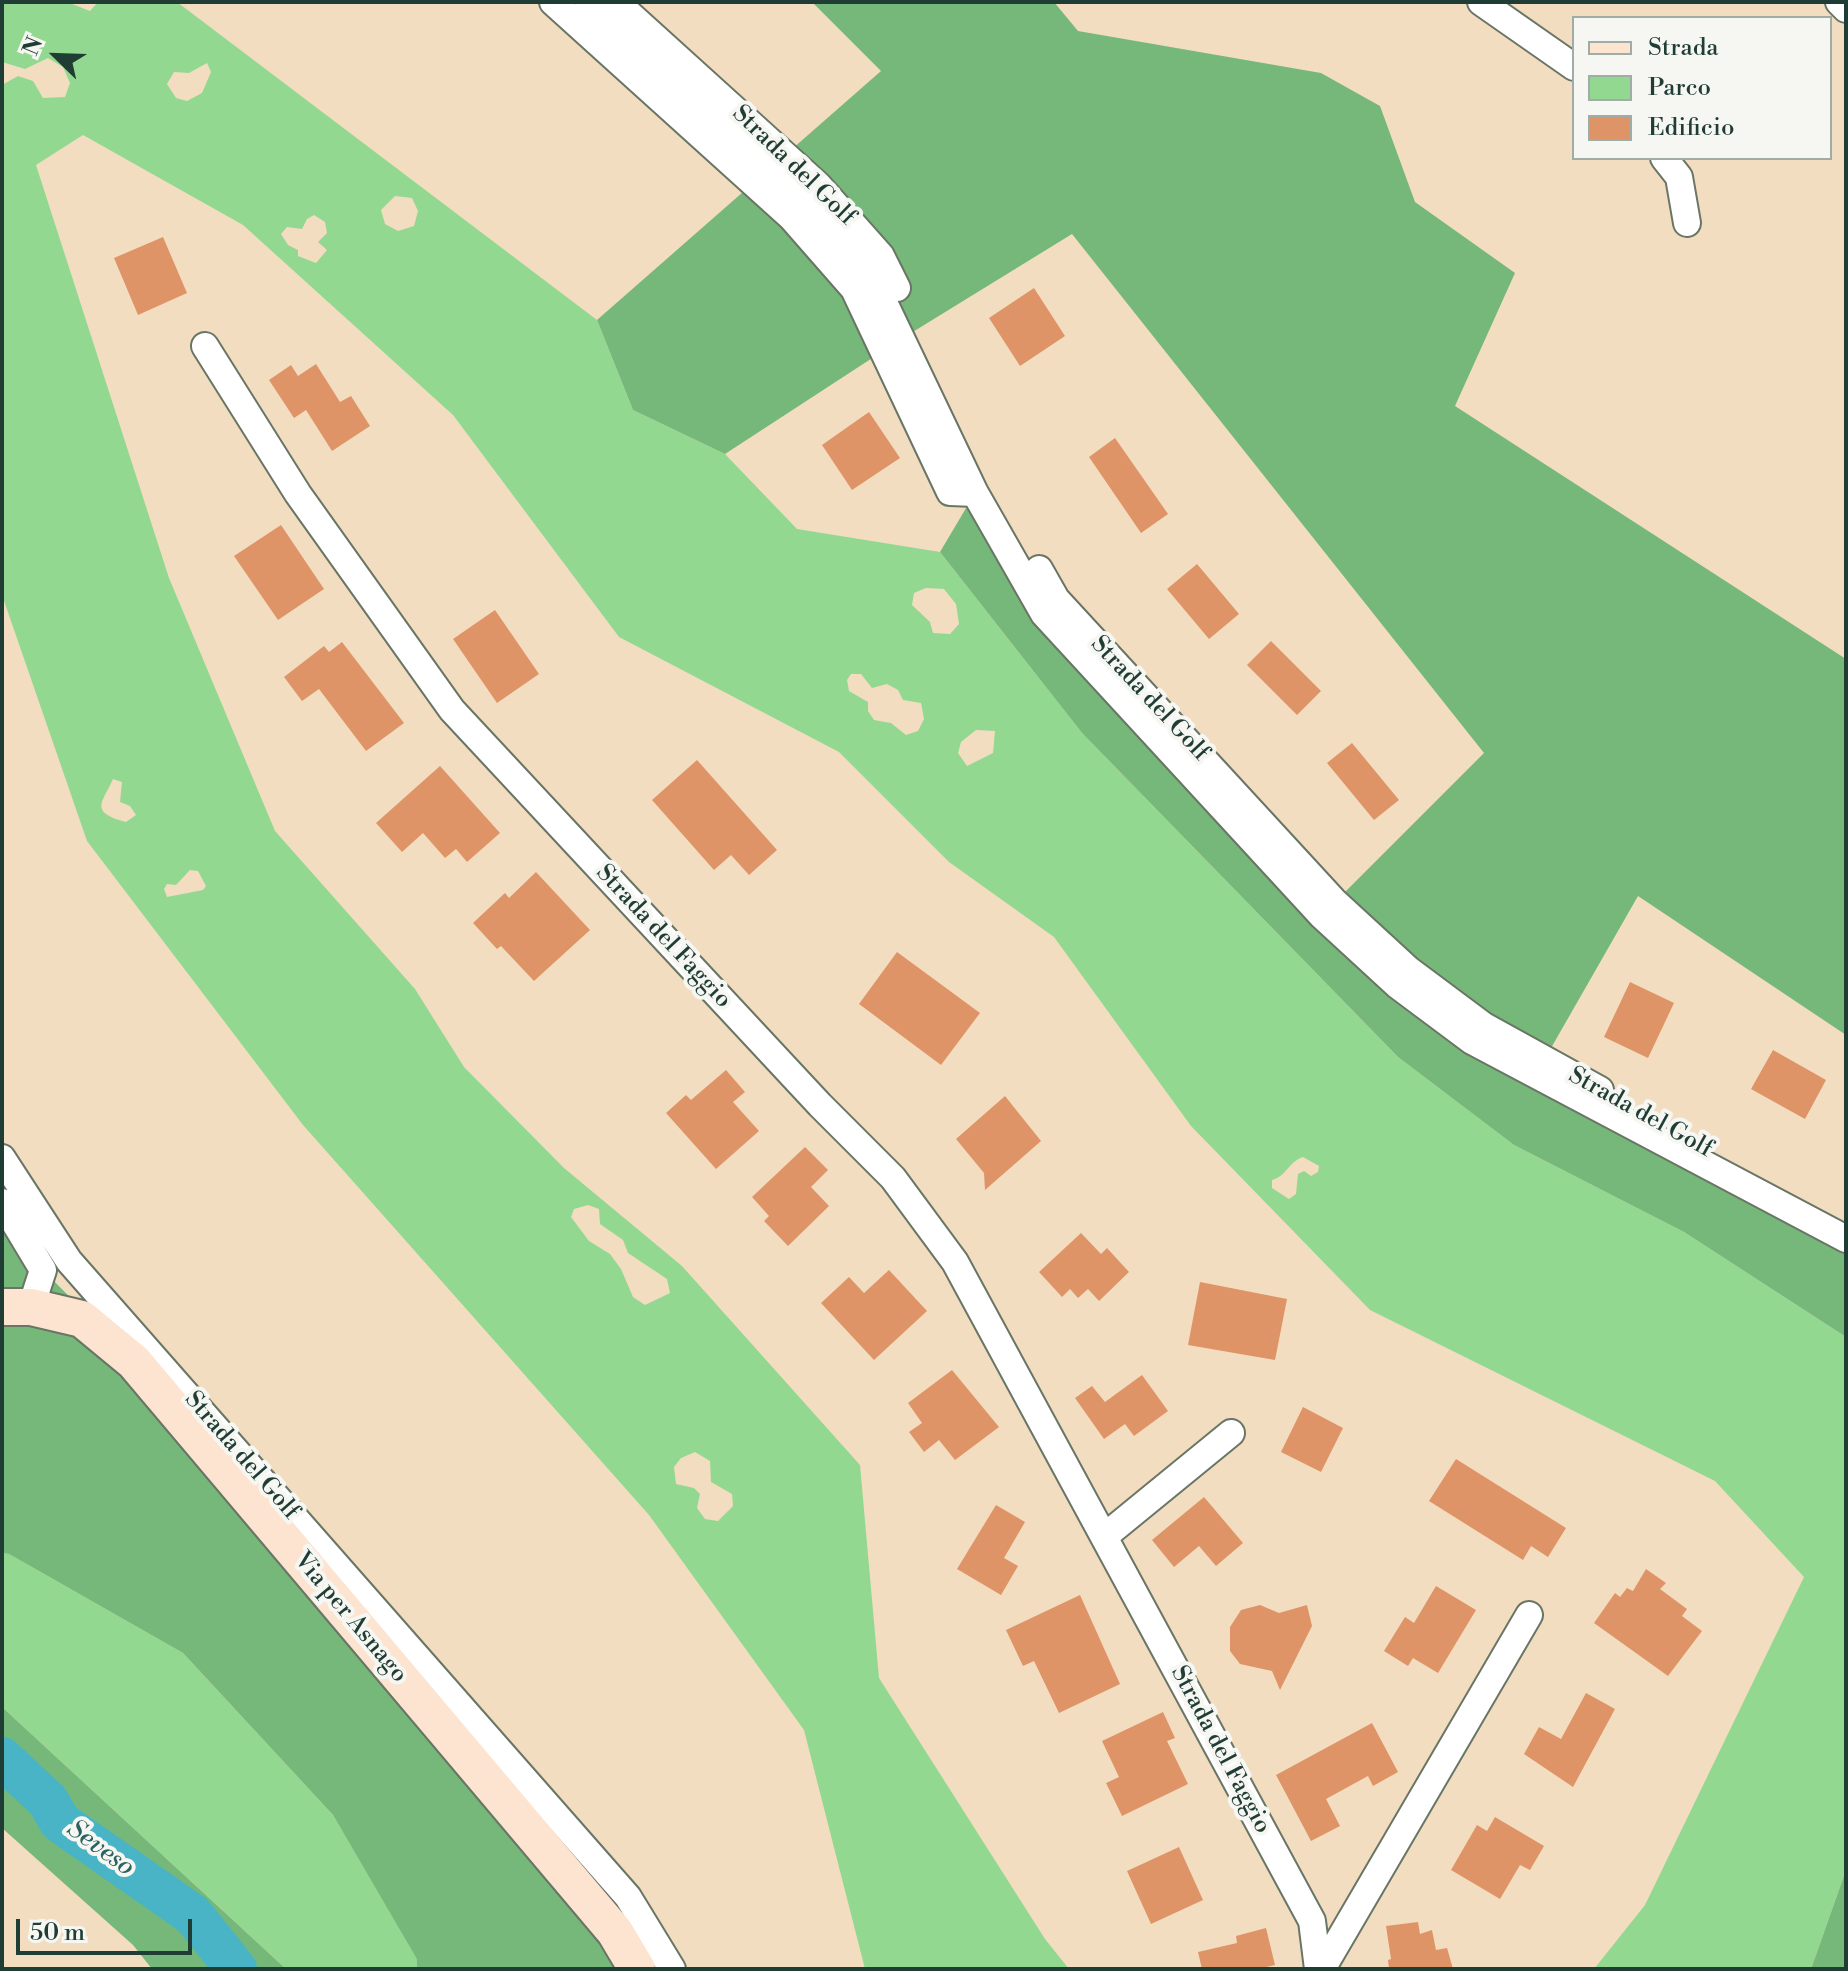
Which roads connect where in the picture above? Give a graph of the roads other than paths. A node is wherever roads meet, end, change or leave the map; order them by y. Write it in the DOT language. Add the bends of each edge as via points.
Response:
graph roads {
  1 [pos="553,2"];
  2 [pos="588,2"];
  3 [pos="616,2"];
  4 [pos="1481,2"];
  5 [pos="1839,2"];
  6 [pos="1846,9"];
  7 [pos="1572,66"];
  8 [pos="1666,160"];
  9 [pos="1687,223"];
  10 [pos="205,346"];
  11 [pos="975,493"];
  12 [pos="2,1158"];
  13 [pos="2,1202"];
  14 [pos="1846,1237"];
  15 [pos="17,1307"];
  16 [pos="1231,1433"];
  17 [pos="1105,1536"];
  18 [pos="1529,1615"];
  19 [pos="637,1969"];
  20 [pos="672,1969"];
  21 [pos="1320,1969"];
  1 -- 11 [label="street, Strada del Golf" via="791,217 854,289 950,492"];
  2 -- 11 [label="street, Strada del Golf" via="806,199 869,271"];
  3 -- 14 [label="street, Strada del Golf" via="818,185 881,256 987,479 1056,599 1334,901 1409,970 1484,1026 1814,1204"];
  4 -- 7 [label="street"];
  5 -- 6 [label="street"];
  8 -- 9 [label="street" via="1679,177"];
  10 -- 17 [label="street, Strada del Faggio" via="298,494 452,710 893,1178 955,1262"];
  11 -- 14 [label="street, Strada del Golf" via="1044,614 1322,916 1397,985 1472,1041"];
  12 -- 20 [label="street, Strada del Golf" via="69,1261 628,1897"];
  13 -- 15 [label="street" via="43,1270"];
  15 -- 19 [label="street, Via per Asnago" via="82,1319 134,1362 615,1932"];
  16 -- 17 [label="street"];
  17 -- 21 [label="street, Strada del Faggio" via="1312,1921"];
  18 -- 21 [label="street, Strada del Faggio"];
}
